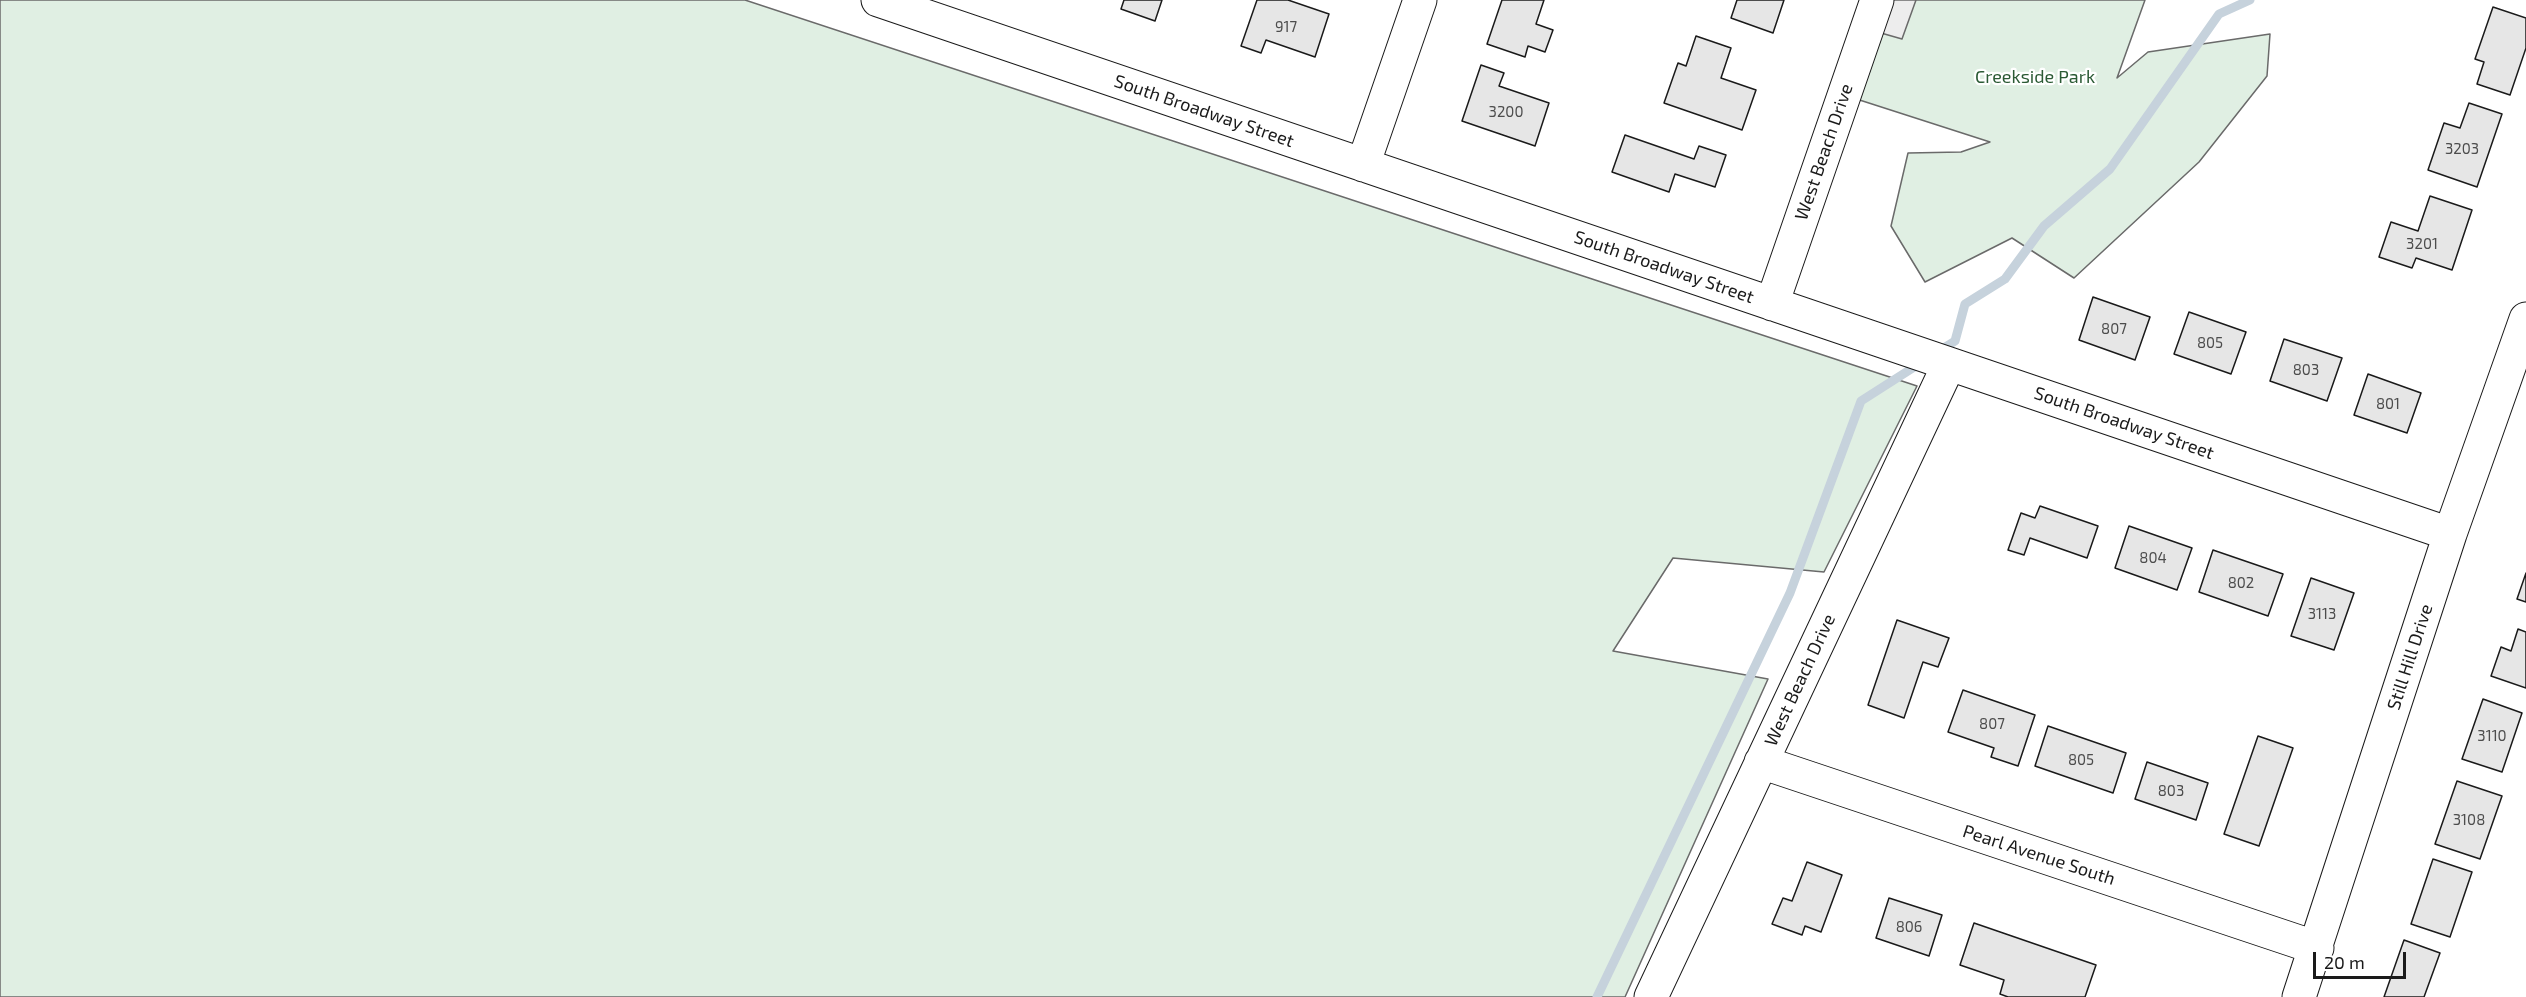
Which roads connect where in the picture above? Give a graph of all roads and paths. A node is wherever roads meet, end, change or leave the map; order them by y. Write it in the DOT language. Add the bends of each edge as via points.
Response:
graph roads {
  1 [pos="878,0"];
  2 [pos="1420,0"];
  3 [pos="1877,0"];
  4 [pos="939,10"];
  5 [pos="1363,165"];
  6 [pos="1772,304"];
  7 [pos="2526,319"];
  8 [pos="1949,364"];
  9 [pos="2516,379"];
  10 [pos="2450,534"];
  11 [pos="1761,762"];
  12 [pos="2317,948"];
  13 [pos="1651,997"];
  14 [pos="2299,997"];
  1 -- 4 [label="street, South Broadway Street"];
  2 -- 5 [label="street"];
  3 -- 6 [label="street, West Beach Drive"];
  4 -- 5 [label="street, South Broadway Street"];
  5 -- 6 [label="street, South Broadway Street"];
  6 -- 8 [label="street, South Broadway Street"];
  7 -- 9 [label="street, Still Hill Drive"];
  8 -- 10 [label="street, South Broadway Street"];
  8 -- 11 [label="street, West Beach Drive"];
  9 -- 10 [label="street, Still Hill Drive"];
  10 -- 12 [label="street, Still Hill Drive"];
  11 -- 12 [label="street, Pearl Avenue South"];
  11 -- 13 [label="street, West Beach Drive"];
  12 -- 14 [label="street, Still Hill Drive"];
}
